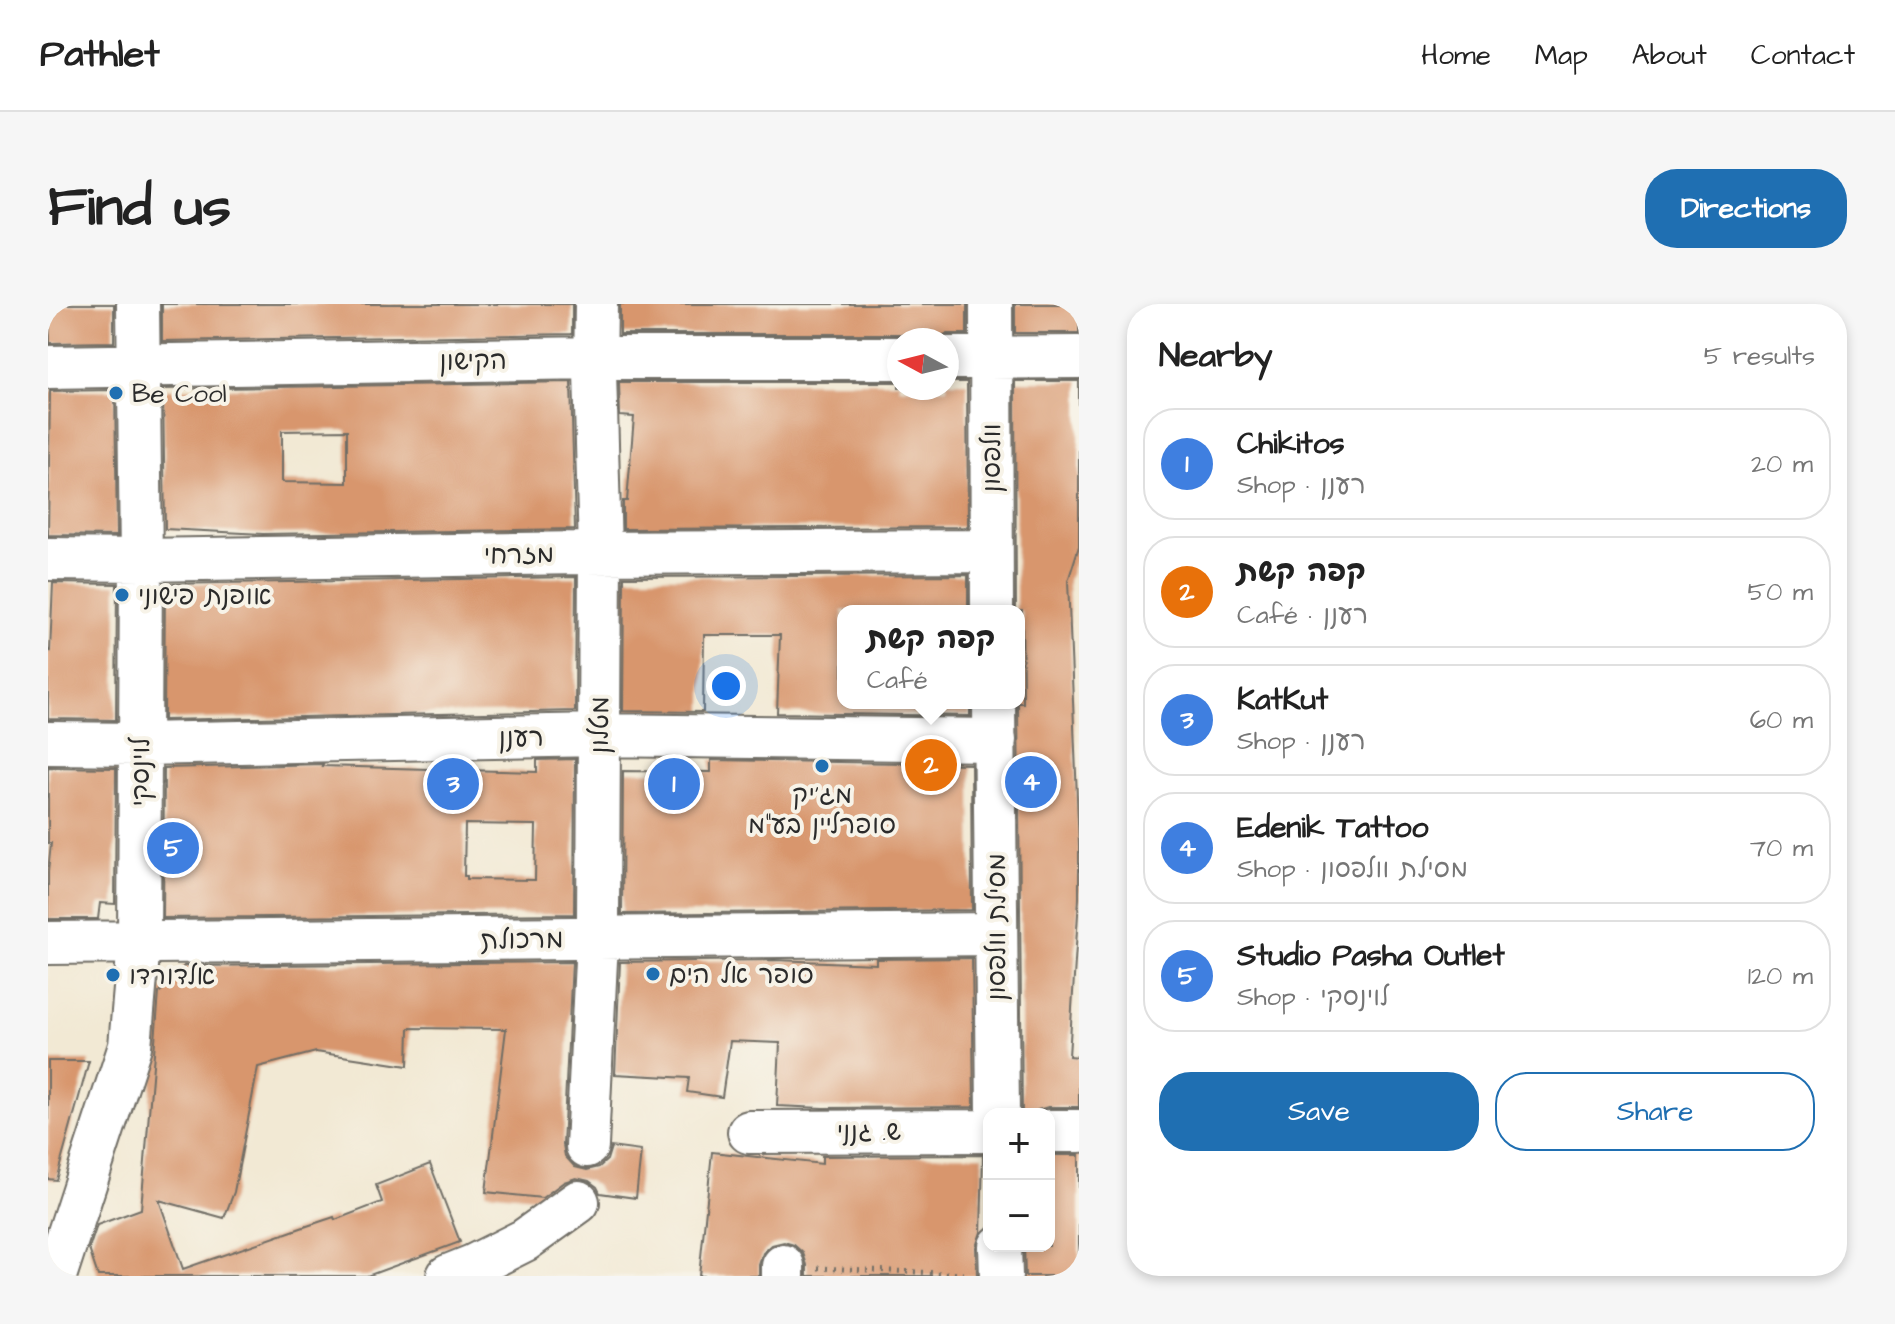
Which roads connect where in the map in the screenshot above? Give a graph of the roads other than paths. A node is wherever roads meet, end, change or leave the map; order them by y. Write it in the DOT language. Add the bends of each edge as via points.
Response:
graph roads {
  1 [pos="138,304"];
  2 [pos="596,304"];
  3 [pos="991,304"];
  4 [pos="1079,357"];
  5 [pos="595,358"];
  6 [pos="887,358"];
  7 [pos="959,358"];
  8 [pos="992,358"];
  9 [pos="140,366"];
  10 [pos="48,367"];
  11 [pos="990,551"];
  12 [pos="600,553"];
  13 [pos="48,559"];
  14 [pos="141,560"];
  15 [pos="992,605"];
  16 [pos="994,722"];
  17 [pos="599,735"];
  18 [pos="48,743"];
  19 [pos="140,744"];
  20 [pos="996,934"];
  21 [pos="598,939"];
  22 [pos="48,943"];
  23 [pos="139,943"];
  24 [pos="998,1108"];
  25 [pos="983,1131"];
  26 [pos="1055,1131"];
  27 [pos="1079,1131"];
  28 [pos="749,1132"];
  29 [pos="587,1146"];
  30 [pos="578,1202"];
  31 [pos="1000,1252"];
  32 [pos="55,1276"];
  33 [pos="448,1276"];
  34 [pos="1001,1276"];
  1 -- 9 [label="street, לוינסקי"];
  2 -- 5 [label="street, מטלון"];
  3 -- 8 [label="street, וולפסון"];
  4 -- 8 [label="street"];
  5 -- 6 [label="street, הקישון"];
  5 -- 9 [label="street, הקישון"];
  5 -- 12 [label="street, מטלון"];
  7 -- 8 [label="street"];
  8 -- 11 [label="street, וולפסון"];
  9 -- 10 [label="street, הקישון"];
  9 -- 14 [label="street, לוינסקי"];
  11 -- 12 [label="street, מזרחי"];
  11 -- 15 [label="street, וולפסון"];
  12 -- 14 [label="street, מזרחי"];
  12 -- 17 [label="street, מטלון"];
  13 -- 14 [label="street, מזרחי"];
  14 -- 19 [label="street, לוינסקי"];
  16 -- 17 [label="street, רענן"];
  16 -- 20 [label="street, מסילת וולפסון"];
  17 -- 19 [label="street, רענן"];
  17 -- 21 [label="street, מטלון"];
  18 -- 19 [label="street, רענן"];
  19 -- 23 [label="street, לוינסקי"];
  20 -- 21 [label="street, מרכולת"];
  20 -- 24 [label="street, מסילת וולפסון"];
  21 -- 23 [label="street, מרכולת"];
  21 -- 29 [label="street, מטלון"];
  22 -- 23 [label="street, מרכולת"];
  23 -- 32 [label="street, לוינסקי" via="130,1046"];
  25 -- 28 [label="street, ש. גנני"];
  26 -- 27 [label="street"];
  30 -- 33 [label="street" via="525,1240"];
  31 -- 34 [label="street"];
}
